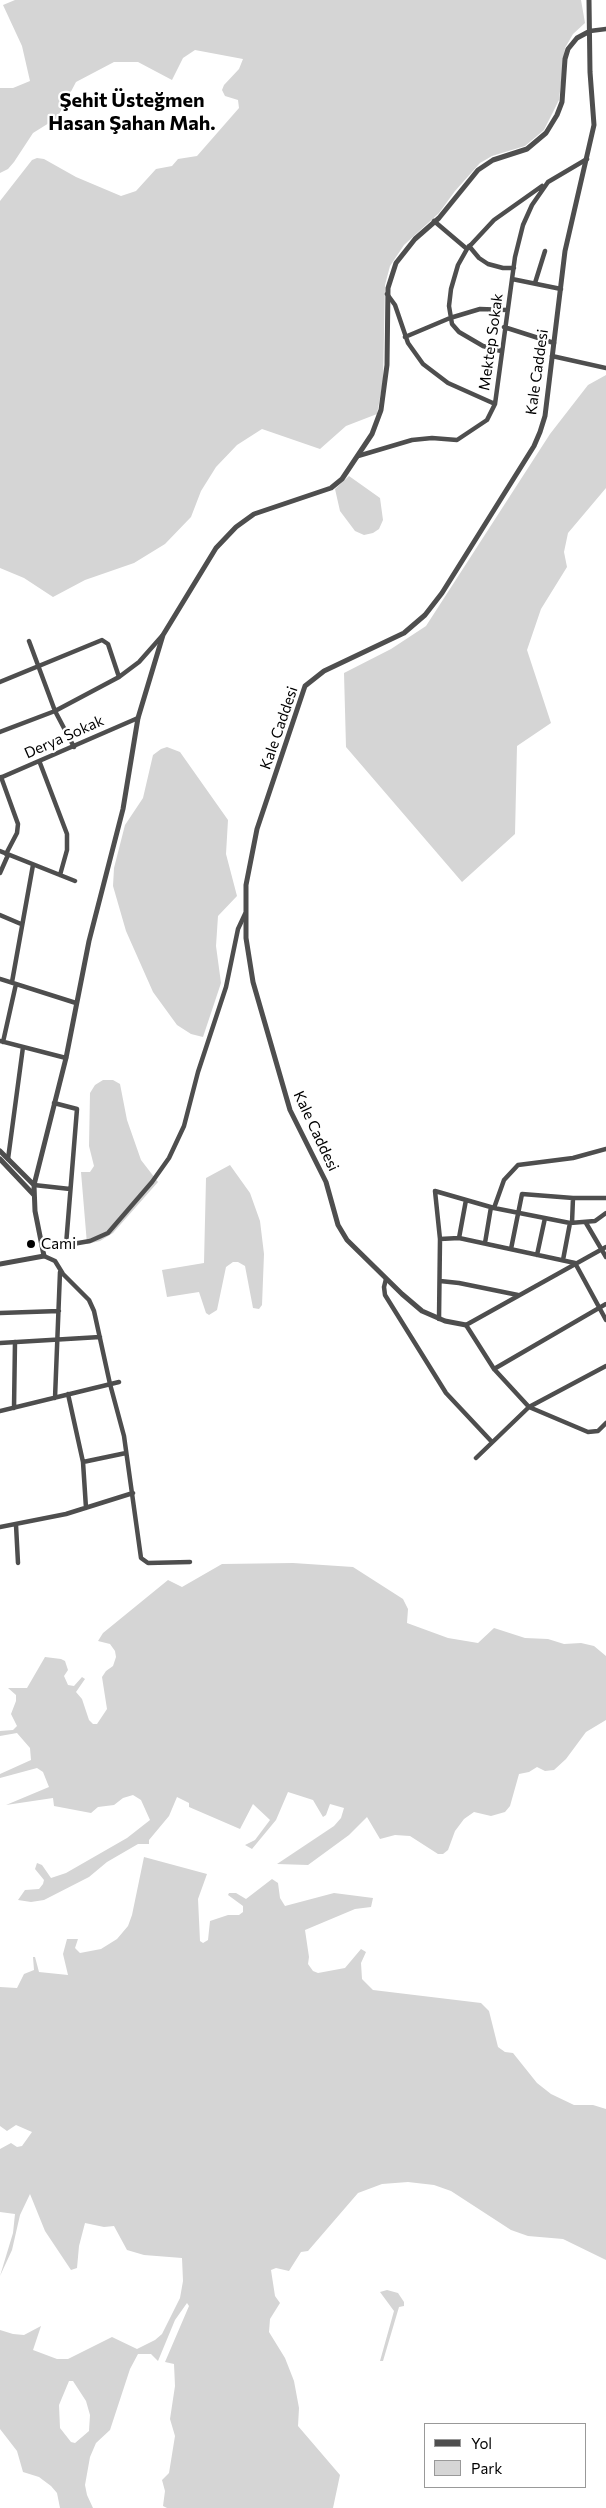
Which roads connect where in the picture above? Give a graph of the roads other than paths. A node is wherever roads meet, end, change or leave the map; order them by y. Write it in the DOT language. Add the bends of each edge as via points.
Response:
graph roads {
  1 [pos="589,0"];
  2 [pos="606,29"];
  3 [pos="590,31"];
  4 [pos="587,159"];
  5 [pos="548,182"];
  6 [pos="434,221"];
  7 [pos="468,247"];
  8 [pos="545,251"];
  9 [pos="514,268"];
  10 [pos="512,279"];
  11 [pos="535,283"];
  12 [pos="561,289"];
  13 [pos="387,294"];
  14 [pos="507,310"];
  15 [pos="450,318"];
  16 [pos="504,327"];
  17 [pos="405,337"];
  18 [pos="554,343"];
  19 [pos="501,351"];
  20 [pos="552,356"];
  21 [pos="606,368"];
  22 [pos="495,404"];
  23 [pos="358,456"];
  24 [pos="163,635"];
  25 [pos="29,640"];
  26 [pos="40,667"];
  27 [pos="119,677"];
  28 [pos="0,682"];
  29 [pos="55,711"];
  30 [pos="138,718"];
  31 [pos="0,732"];
  32 [pos="74,747"];
  33 [pos="40,763"];
  34 [pos="0,777"];
  35 [pos="0,851"];
  36 [pos="7,854"];
  37 [pos="33,865"];
  38 [pos="0,873"];
  39 [pos="60,875"];
  40 [pos="75,881"];
  41 [pos="245,914"];
  42 [pos="0,915"];
  43 [pos="21,924"];
  44 [pos="0,979"];
  45 [pos="14,983"];
  46 [pos="76,1003"];
  47 [pos="2,1042"];
  48 [pos="23,1047"];
  49 [pos="66,1058"];
  50 [pos="54,1103"];
  51 [pos="606,1149"];
  52 [pos="0,1151"];
  53 [pos="0,1159"];
  54 [pos="8,1159"];
  55 [pos="34,1185"];
  56 [pos="70,1189"];
  57 [pos="34,1195"];
  58 [pos="573,1198"];
  59 [pos="606,1198"];
  60 [pos="466,1200"];
  61 [pos="492,1207"];
  62 [pos="516,1212"];
  63 [pos="606,1213"];
  64 [pos="545,1218"];
  65 [pos="571,1223"];
  66 [pos="586,1223"];
  67 [pos="459,1238"];
  68 [pos="440,1239"];
  69 [pos="485,1243"];
  70 [pos="66,1246"];
  71 [pos="604,1248"];
  72 [pos="511,1249"];
  73 [pos="43,1252"];
  74 [pos="537,1255"];
  75 [pos="606,1258"];
  76 [pos="563,1260"];
  77 [pos="575,1263"];
  78 [pos="0,1264"];
  79 [pos="60,1270"];
  80 [pos="386,1279"];
  81 [pos="440,1281"];
  82 [pos="518,1295"];
  83 [pos="606,1304"];
  84 [pos="599,1307"];
  85 [pos="60,1311"];
  86 [pos="0,1312"];
  87 [pos="439,1319"];
  88 [pos="606,1320"];
  89 [pos="466,1325"];
  90 [pos="100,1337"];
  91 [pos="56,1339"];
  92 [pos="15,1342"];
  93 [pos="0,1343"];
  94 [pos="606,1366"];
  95 [pos="494,1369"];
  96 [pos="119,1382"];
  97 [pos="110,1384"];
  98 [pos="68,1394"];
  99 [pos="55,1398"];
  100 [pos="529,1407"];
  101 [pos="14,1408"];
  102 [pos="0,1411"];
  103 [pos="606,1423"];
  104 [pos="492,1442"];
  105 [pos="126,1453"];
  106 [pos="476,1458"];
  107 [pos="83,1462"];
  108 [pos="132,1493"];
  109 [pos="86,1508"];
  110 [pos="16,1525"];
  111 [pos="0,1528"];
  112 [pos="190,1562"];
  113 [pos="18,1563"];
  1 -- 3 [label="street, Kale Caddesi"];
  2 -- 3 [label="street"];
  3 -- 4 [label="street, Kale Caddesi" via="594,115"];
  3 -- 6 [label="street" via="577,38 568,49 562,102 546,133 528,149 482,166"];
  4 -- 5 [label="street, Mektep Sokak"];
  4 -- 12 [label="street, Kale Caddesi" via="565,251"];
  5 -- 7 [label="street" via="494,220"];
  5 -- 9 [label="street, Mektep Sokak" via="525,220"];
  6 -- 7 [label="street"];
  6 -- 13 [label="street" via="399,257"];
  7 -- 9 [label="street" via="488,264"];
  7 -- 15 [label="street" via="458,265 451,289"];
  8 -- 11 [label="street"];
  9 -- 10 [label="street, Mektep Sokak"];
  10 -- 11 [label="street"];
  10 -- 14 [label="street, Mektep Sokak"];
  11 -- 12 [label="street"];
  12 -- 18 [label="street, Kale Caddesi"];
  13 -- 17 [label="street" via="395,305"];
  13 -- 23 [label="street" via="387,365 383,402 375,429"];
  14 -- 15 [label="street" via="480,309"];
  14 -- 16 [label="street, Mektep Sokak"];
  15 -- 17 [label="street"];
  15 -- 19 [label="street" via="459,332 483,346"];
  16 -- 18 [label="street"];
  16 -- 19 [label="street, Mektep Sokak"];
  17 -- 22 [label="street" via="434,374"];
  18 -- 20 [label="street, Kale Caddesi"];
  19 -- 22 [label="street, Mektep Sokak"];
  20 -- 21 [label="street"];
  20 -- 41 [label="street, Kale Caddesi" via="545,416 537,439 438,600 404,633 324,671 311,679 303,691 254,842"];
  22 -- 23 [label="street, Mektep Sokak" via="485,422 457,440 412,440"];
  23 -- 24 [label="street" via="334,486 254,514 229,534 216,548"];
  24 -- 27 [label="street" via="139,662"];
  24 -- 30 [label="street"];
  25 -- 26 [label="street"];
  26 -- 27 [label="street" via="102,640 108,644"];
  26 -- 28 [label="street"];
  26 -- 29 [label="street"];
  27 -- 29 [label="street"];
  29 -- 31 [label="street"];
  29 -- 32 [label="street"];
  30 -- 32 [label="street, Derya Sokak"];
  30 -- 46 [label="street" via="123,809"];
  32 -- 33 [label="street, Derya Sokak"];
  33 -- 34 [label="street, Derya Sokak"];
  33 -- 39 [label="street" via="67,834 67,850"];
  34 -- 36 [label="street" via="18,824"];
  35 -- 36 [label="street"];
  36 -- 37 [label="street"];
  36 -- 38 [label="street"];
  37 -- 39 [label="street"];
  37 -- 43 [label="street"];
  39 -- 40 [label="street"];
  41 -- 70 [label="street" via="236,936 221,1005 174,1150 111,1230 95,1240"];
  41 -- 80 [label="street, Kale Caddesi" via="250,970 290,1110 326,1182 341,1230"];
  42 -- 43 [label="street"];
  43 -- 45 [label="street"];
  44 -- 45 [label="street"];
  45 -- 46 [label="street"];
  45 -- 47 [label="street"];
  46 -- 49 [label="street"];
  47 -- 48 [label="street"];
  48 -- 49 [label="street"];
  48 -- 54 [label="street"];
  49 -- 50 [label="street"];
  50 -- 55 [label="street"];
  50 -- 56 [label="street" via="77,1109"];
  51 -- 61 [label="street" via="572,1158 518,1165 504,1180"];
  52 -- 54 [label="street"];
  53 -- 57 [label="street"];
  54 -- 55 [label="street"];
  55 -- 56 [label="street"];
  55 -- 57 [label="street"];
  56 -- 70 [label="street"];
  57 -- 73 [label="street"];
  58 -- 59 [label="street"];
  58 -- 62 [label="street" via="522,1194"];
  58 -- 65 [label="street"];
  60 -- 61 [label="street"];
  60 -- 67 [label="street"];
  60 -- 68 [label="street" via="435,1191"];
  61 -- 62 [label="street"];
  61 -- 69 [label="street"];
  62 -- 64 [label="street"];
  62 -- 72 [label="street"];
  63 -- 66 [label="street"];
  64 -- 65 [label="street"];
  64 -- 74 [label="street"];
  65 -- 66 [label="street"];
  65 -- 76 [label="street"];
  66 -- 71 [label="street"];
  67 -- 68 [label="street"];
  67 -- 69 [label="street"];
  68 -- 81 [label="street"];
  69 -- 72 [label="street"];
  70 -- 73 [label="street"];
  71 -- 75 [label="street"];
  71 -- 77 [label="street"];
  72 -- 74 [label="street"];
  73 -- 78 [label="street"];
  73 -- 79 [label="street" via="55,1261"];
  74 -- 76 [label="street"];
  76 -- 77 [label="street"];
  77 -- 82 [label="street"];
  77 -- 84 [label="street"];
  79 -- 85 [label="street"];
  79 -- 90 [label="street" via="91,1303"];
  80 -- 87 [label="street, Kale Caddesi" via="422,1311"];
  80 -- 104 [label="street" via="385,1296 446,1393"];
  81 -- 82 [label="street"];
  81 -- 87 [label="street"];
  82 -- 89 [label="street"];
  83 -- 84 [label="street"];
  84 -- 88 [label="street"];
  84 -- 95 [label="street"];
  85 -- 86 [label="street"];
  85 -- 91 [label="street"];
  87 -- 89 [label="street, Kale Caddesi"];
  89 -- 95 [label="street"];
  90 -- 91 [label="street"];
  90 -- 97 [label="street"];
  91 -- 92 [label="street"];
  91 -- 99 [label="street"];
  92 -- 93 [label="street"];
  92 -- 101 [label="street"];
  94 -- 100 [label="street"];
  95 -- 100 [label="street"];
  96 -- 97 [label="street"];
  97 -- 98 [label="street"];
  97 -- 105 [label="street" via="121,1420"];
  98 -- 99 [label="street"];
  98 -- 107 [label="street"];
  99 -- 101 [label="street"];
  100 -- 103 [label="street" via="588,1432 598,1430"];
  100 -- 104 [label="street"];
  101 -- 102 [label="street"];
  104 -- 106 [label="street"];
  105 -- 107 [label="street"];
  105 -- 108 [label="street"];
  107 -- 109 [label="street"];
  108 -- 109 [label="street"];
  108 -- 112 [label="street" via="142,1560 148,1563"];
  109 -- 110 [label="street"];
  110 -- 111 [label="street"];
  110 -- 113 [label="street"];
}
